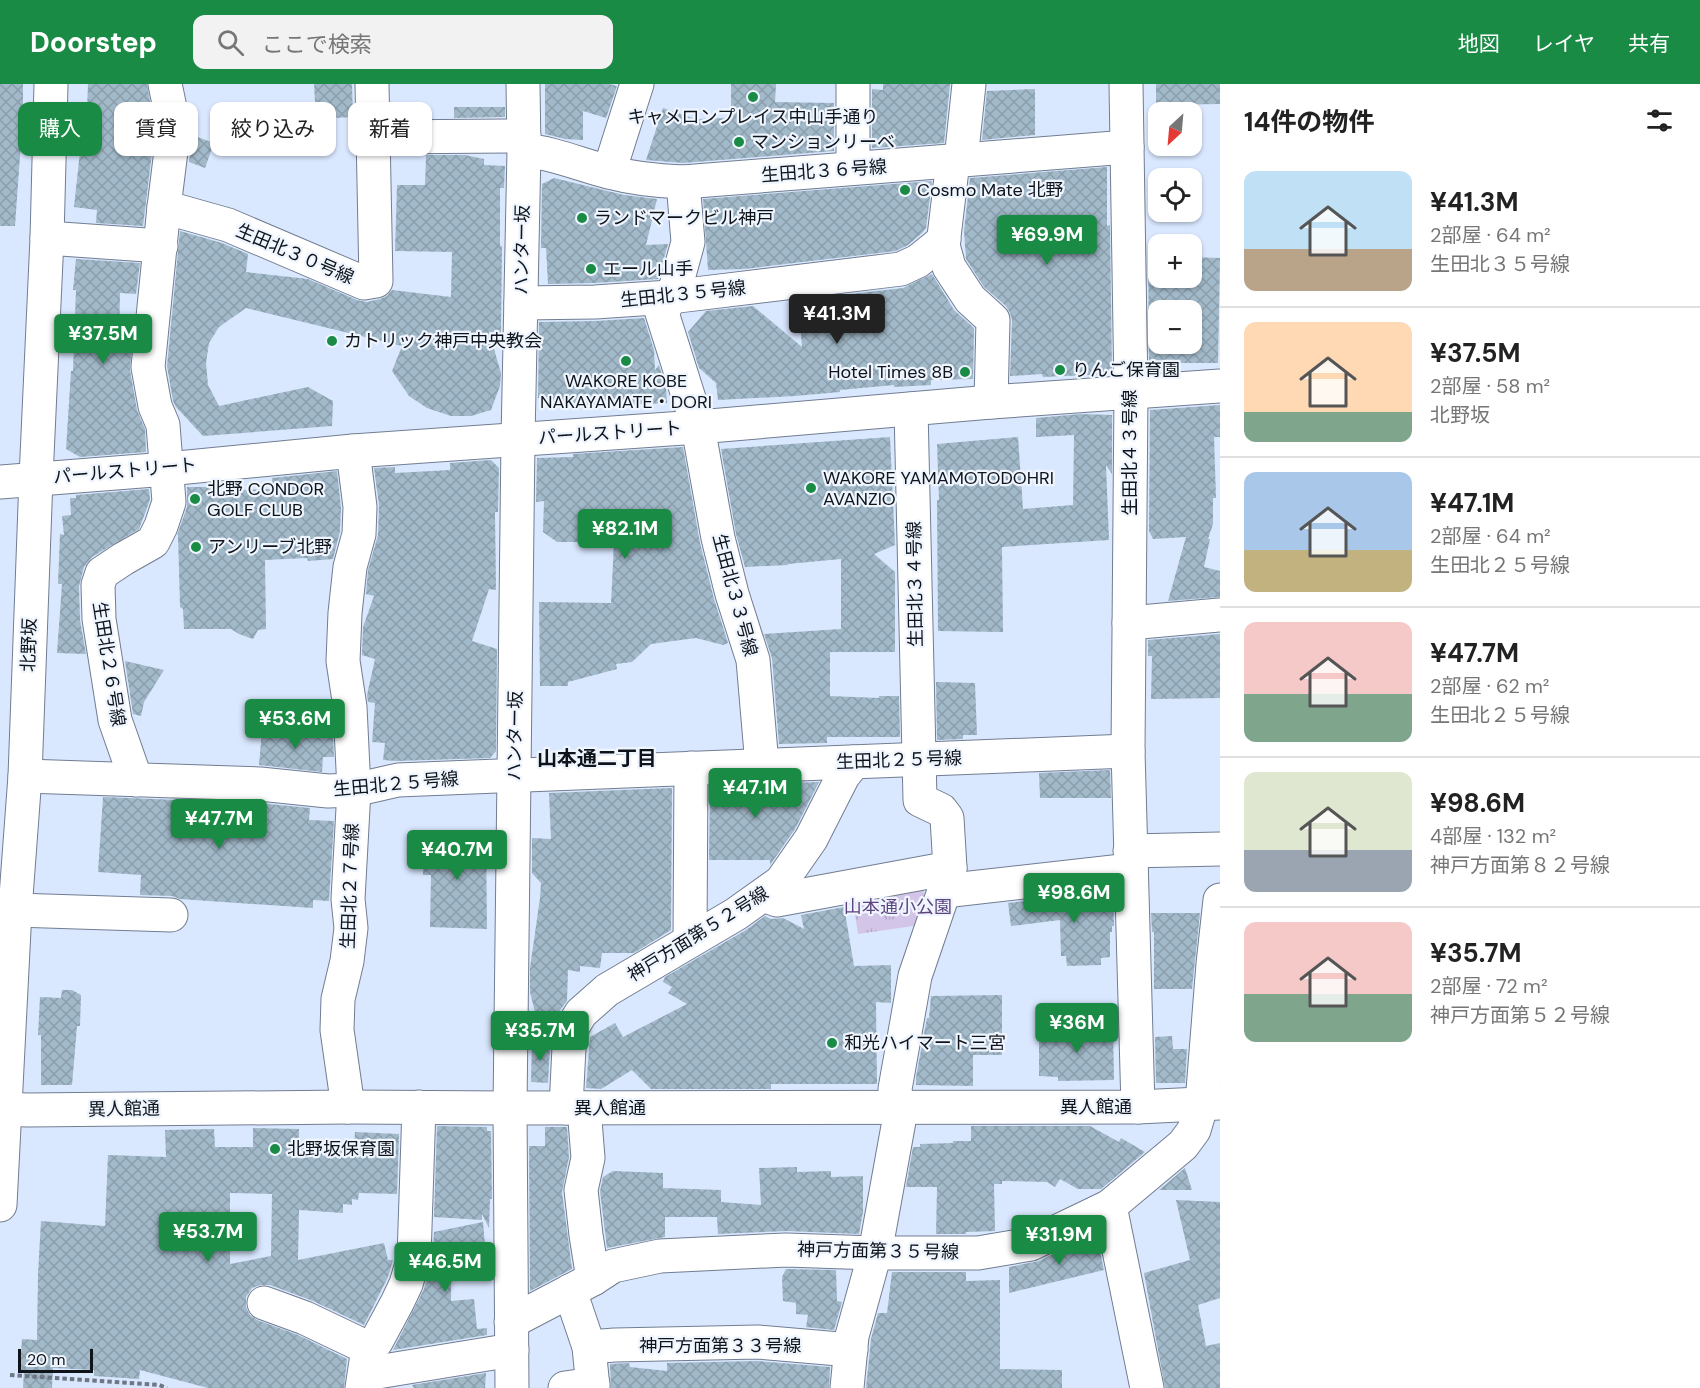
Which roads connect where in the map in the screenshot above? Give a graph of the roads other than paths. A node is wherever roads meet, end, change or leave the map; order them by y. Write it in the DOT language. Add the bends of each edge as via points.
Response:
graph roads {
  1 [pos="51,84"];
  2 [pos="165,84"];
  3 [pos="372,84"];
  4 [pos="524,84"];
  5 [pos="637,84"];
  6 [pos="853,84"];
  7 [pos="969,84"];
  8 [pos="1126,84"];
  9 [pos="372,102"];
  10 [pos="432,139"];
  11 [pos="524,143"];
  12 [pos="1127,147"];
  13 [pos="373,156"];
  14 [pos="957,160"];
  15 [pos="853,168"];
  16 [pos="609,172"];
  17 [pos="683,182"];
  18 [pos="164,207"];
  19 [pos="47,238"];
  20 [pos="944,240"];
  21 [pos="160,246"];
  22 [pos="670,297"];
  23 [pos="521,303"];
  24 [pos="1220,386"];
  25 [pos="1131,392"];
  26 [pos="991,402"];
  27 [pos="911,409"];
  28 [pos="698,427"];
  29 [pos="518,439"];
  30 [pos="353,451"];
  31 [pos="167,469"];
  32 [pos="36,478"];
  33 [pos="0,482"];
  34 [pos="1220,615"];
  35 [pos="1129,623"];
  36 [pos="1128,751"];
  37 [pos="918,759"];
  38 [pos="854,762"];
  39 [pos="762,765"];
  40 [pos="691,768"];
  41 [pos="515,775"];
  42 [pos="136,780"];
  43 [pos="16,784"];
  44 [pos="354,790"];
  45 [pos="1220,849"];
  46 [pos="1130,861"];
  47 [pos="947,879"];
  48 [pos="764,895"];
  49 [pos="1220,900"];
  50 [pos="15,910"];
  51 [pos="171,915"];
  52 [pos="690,940"];
  53 [pos="1216,963"];
  54 [pos="1211,1103"];
  55 [pos="897,1106"];
  56 [pos="348,1107"];
  57 [pos="419,1107"];
  58 [pos="1138,1107"];
  59 [pos="510,1108"];
  60 [pos="575,1108"];
  61 [pos="2,1109"];
  62 [pos="0,1205"];
  63 [pos="1110,1206"];
  64 [pos="874,1253"];
  65 [pos="582,1285"];
  66 [pos="264,1303"];
  67 [pos="511,1336"];
  68 [pos="589,1347"];
  69 [pos="851,1350"];
  70 [pos="365,1370"];
  71 [pos="584,1386"];
  72 [pos="512,1388"];
  73 [pos="847,1388"];
  74 [pos="1147,1388"];
  1 -- 19 [label="street, 北野坂"];
  2 -- 18 [label="street, 生田北２６号線" via="174,127"];
  3 -- 9 [label="street, 生田北３０号線"];
  4 -- 11 [label="street, ハンター坂"];
  5 -- 16 [label="street"];
  6 -- 15 [label="street"];
  7 -- 14 [label="street"];
  8 -- 12 [label="street, 生田北４３号線"];
  10 -- 11 [label="street, 生田北３６号線"];
  11 -- 16 [label="street, 生田北３６号線"];
  11 -- 23 [label="street, ハンター坂"];
  12 -- 14 [label="street, 生田北３６号線"];
  12 -- 25 [label="street, 生田北４３号線"];
  13 -- 18 [label="street, 生田北３０号線" via="376,281 364,283 228,225"];
  14 -- 15 [label="street, 生田北３６号線"];
  14 -- 20 [label="street"];
  15 -- 17 [label="street, 生田北３６号線"];
  16 -- 17 [label="street, 生田北３６号線" via="647,181"];
  17 -- 22 [label="street, 生田北３３号線" via="688,242"];
  18 -- 21 [label="street, 生田北２６号線"];
  19 -- 21 [label="street"];
  19 -- 32 [label="street, 北野坂"];
  20 -- 22 [label="street, 生田北３５号線" via="918,261 901,268"];
  20 -- 26 [label="street" via="949,267 970,299 993,320"];
  21 -- 31 [label="street, 生田北２６号線" via="148,367 163,425"];
  22 -- 23 [label="street, 生田北３５号線"];
  22 -- 28 [label="street, 生田北３３号線" via="662,313"];
  23 -- 29 [label="street, ハンター坂"];
  24 -- 25 [label="street, パールストリート"];
  25 -- 26 [label="street, パールストリート"];
  25 -- 35 [label="street, 生田北４３号線"];
  26 -- 27 [label="street, パールストリート"];
  27 -- 28 [label="street, パールストリート"];
  27 -- 37 [label="street, 生田北３４号線"];
  28 -- 29 [label="street, パールストリート"];
  28 -- 39 [label="street, 生田北３３号線" via="724,561 753,660"];
  29 -- 30 [label="street, パールストリート"];
  29 -- 41 [label="street, ハンター坂"];
  30 -- 31 [label="street, パールストリート"];
  30 -- 44 [label="street, 生田北２７号線" via="359,534 350,567 343,661 350,707"];
  31 -- 32 [label="street, パールストリート"];
  31 -- 42 [label="street, 生田北２６号線" via="169,502 153,542 102,573 98,585 99,619 115,720"];
  32 -- 33 [label="street, パールストリート"];
  32 -- 43 [label="street, 北野坂"];
  34 -- 35 [label="street"];
  35 -- 36 [label="street, 生田北４３号線"];
  36 -- 37 [label="street, 生田北２５号線"];
  36 -- 46 [label="street, 生田北４３号線"];
  37 -- 38 [label="street, 生田北２５号線"];
  37 -- 47 [label="street, 生田北３４号線" via="920,800 941,810 947,818"];
  38 -- 39 [label="street, 生田北２５号線"];
  38 -- 48 [label="street, 神戸方面第５２号線" via="811,839 781,882"];
  39 -- 40 [label="street, 生田北２５号線"];
  40 -- 41 [label="street, 生田北２５号線"];
  40 -- 52 [label="street"];
  41 -- 44 [label="street, 生田北２５号線" via="398,780"];
  41 -- 59 [label="street, ハンター坂"];
  42 -- 43 [label="street, 生田北２５号線"];
  42 -- 44 [label="street, 生田北２５号線"];
  43 -- 50 [label="street, 北野坂"];
  44 -- 56 [label="street, 生田北２７号線" via="348,899 351,928 338,999 337,1030"];
  45 -- 46 [label="street"];
  46 -- 47 [label="street"];
  46 -- 58 [label="street, 生田北４３号線"];
  47 -- 48 [label="street" via="777,900"];
  47 -- 55 [label="street" via="915,976 896,1089"];
  48 -- 52 [label="street, 神戸方面第５２号線"];
  49 -- 53 [label="street, 神戸方面第３５号線"];
  50 -- 51 [label="street"];
  50 -- 61 [label="street, 北野坂"];
  52 -- 60 [label="street, 神戸方面第５２号線" via="607,990 581,1013 572,1028 569,1047"];
  53 -- 54 [label="street, 神戸方面第３５号線"];
  54 -- 58 [label="street, 異人館通"];
  54 -- 63 [label="street, 神戸方面第３５号線" via="1183,1146"];
  55 -- 58 [label="street, 異人館通"];
  55 -- 60 [label="street, 異人館通"];
  55 -- 64 [label="street" via="899,1121"];
  56 -- 57 [label="street, 異人館通"];
  56 -- 61 [label="street, 異人館通"];
  57 -- 59 [label="street, 異人館通"];
  57 -- 70 [label="street" via="414,1257 406,1284"];
  59 -- 60 [label="street, 異人館通"];
  59 -- 67 [label="street, ハンター坂"];
  60 -- 65 [label="street, 神戸方面第５２号線" via="588,1158 581,1190 586,1235"];
  61 -- 62 [label="street, 北野坂"];
  63 -- 64 [label="street, 神戸方面第３５号線" via="1031,1244 978,1253"];
  63 -- 74 [label="street"];
  64 -- 65 [label="street, 神戸方面第３５号線" via="786,1250 660,1256 613,1266"];
  64 -- 69 [label="street"];
  65 -- 67 [label="street, 神戸方面第３５号線"];
  65 -- 68 [label="street, 神戸方面第５２号線"];
  66 -- 70 [label="street" via="305,1318"];
  67 -- 70 [label="street, 神戸方面第３５号線"];
  67 -- 72 [label="street, ハンター坂"];
  68 -- 69 [label="street, 神戸方面第３３号線" via="758,1342"];
  68 -- 71 [label="street, 神戸方面第５２号線"];
  69 -- 73 [label="street"];
}
